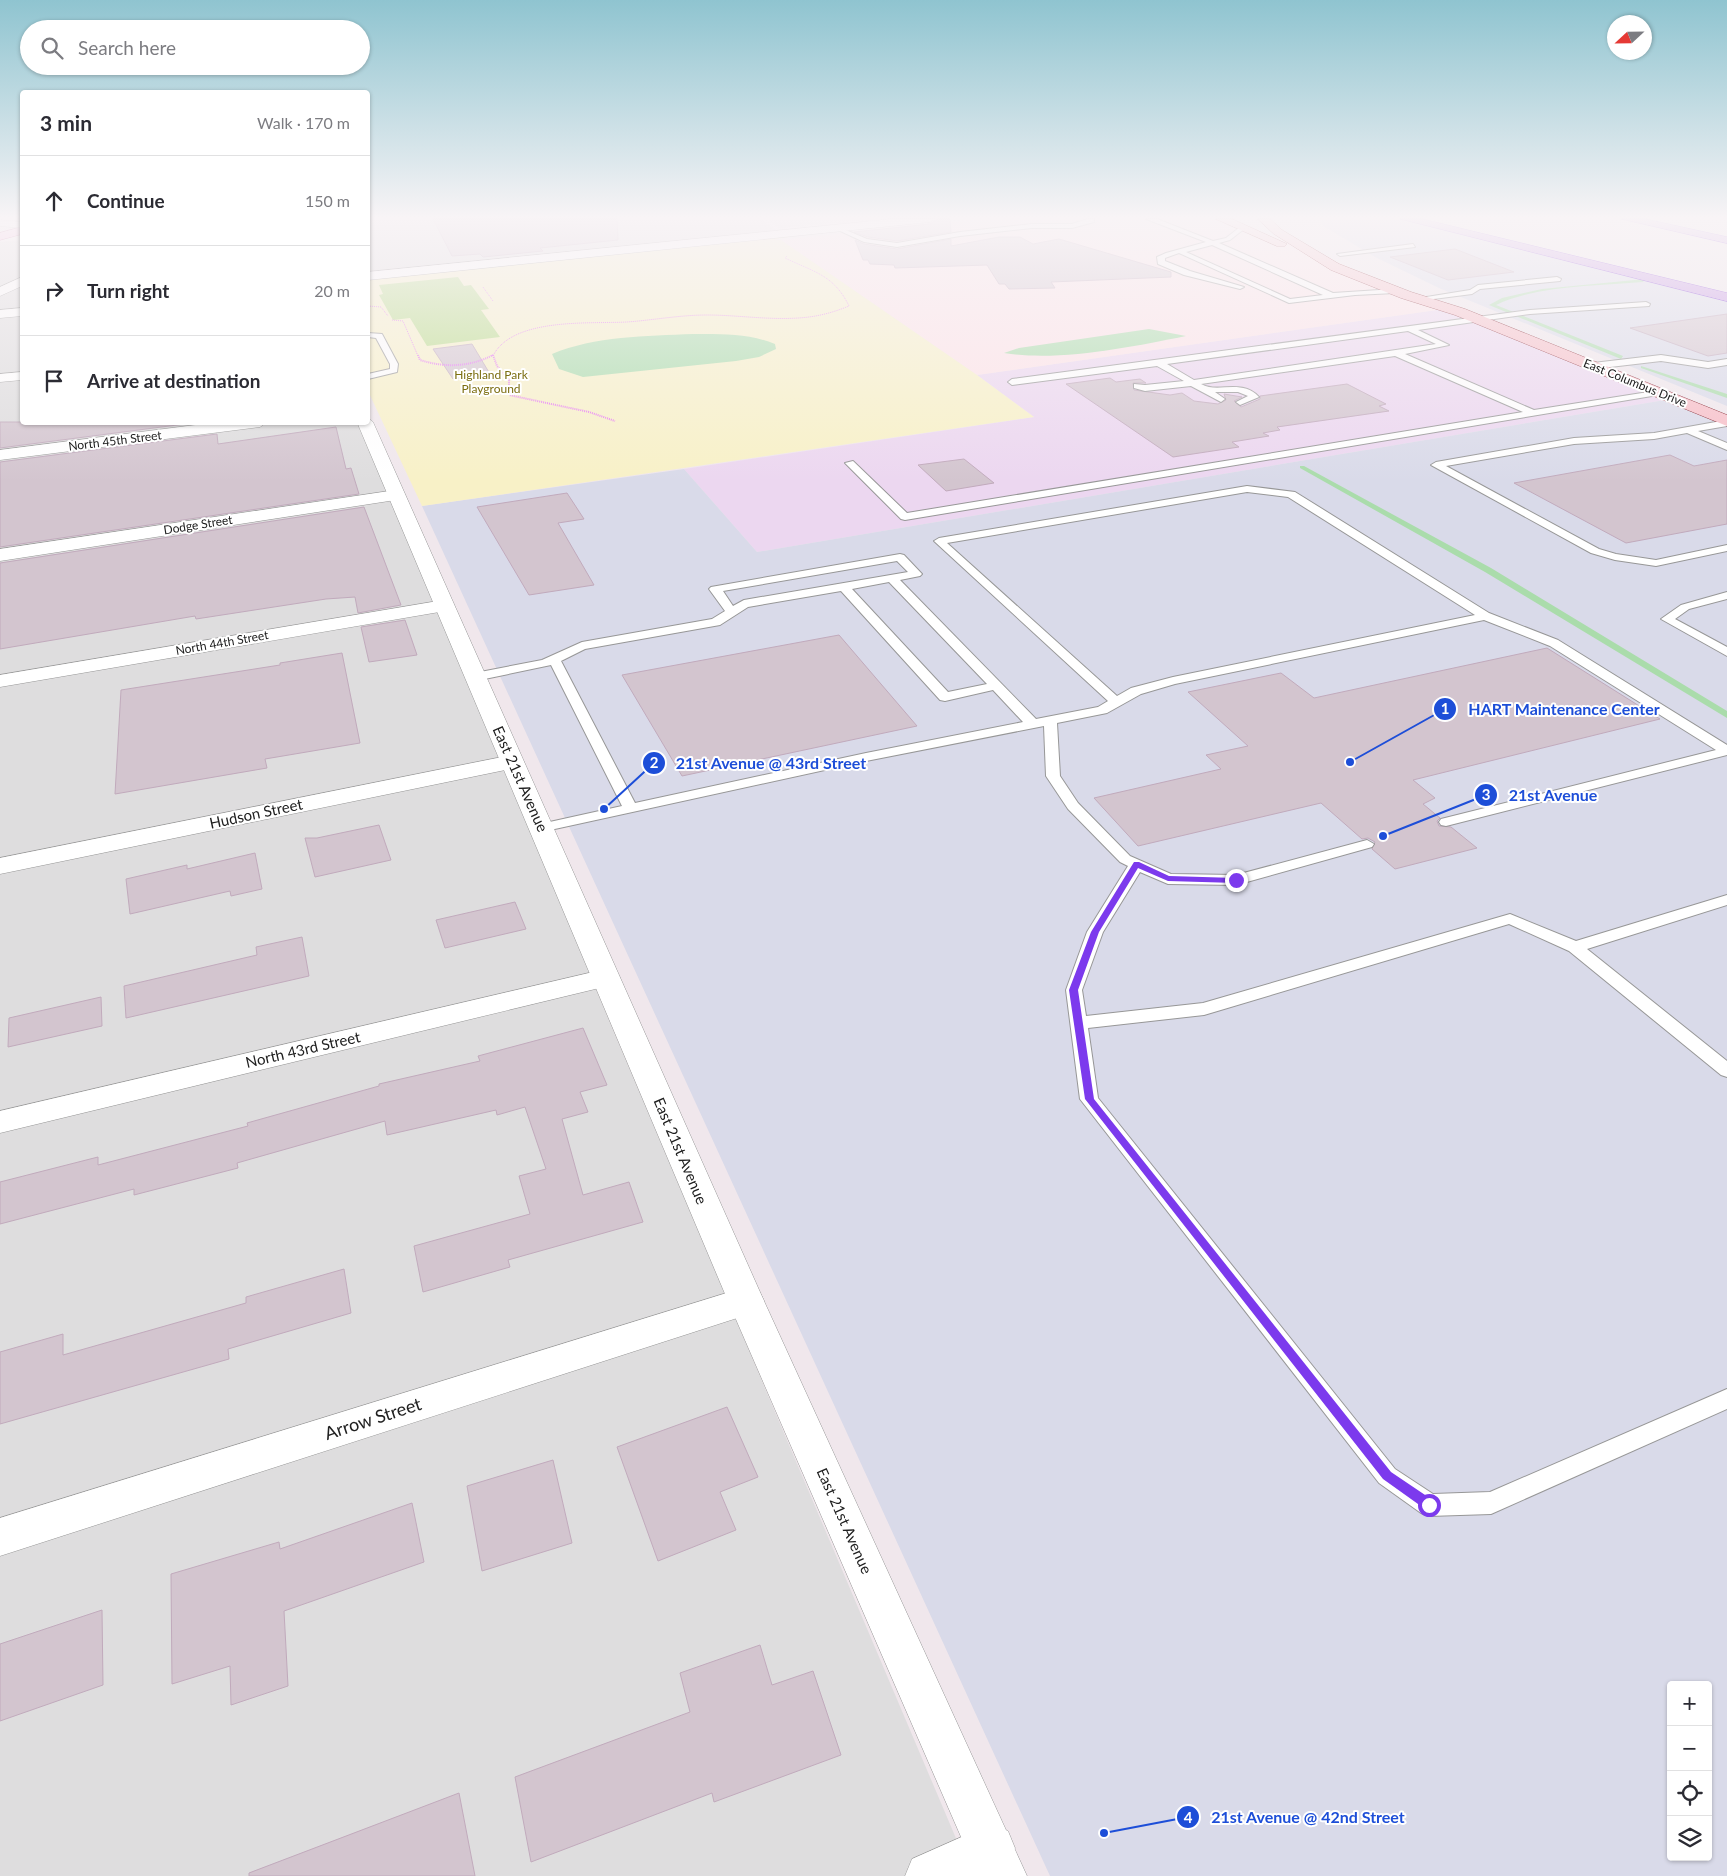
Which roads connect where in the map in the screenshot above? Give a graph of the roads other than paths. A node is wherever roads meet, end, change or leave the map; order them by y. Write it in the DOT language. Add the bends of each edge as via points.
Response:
graph roads {
  1 [pos="1442,307"];
  2 [pos="1451,307"];
  3 [pos="1609,307"];
  4 [pos="20,312"];
  5 [pos="1460,312"];
  6 [pos="0,314"];
  7 [pos="1476,319"];
  8 [pos="1407,328"];
  9 [pos="370,335"];
  10 [pos="1396,353"];
  11 [pos="1727,362"];
  12 [pos="1158,363"];
  13 [pos="1593,366"];
  14 [pos="1111,369"];
  15 [pos="20,376"];
  16 [pos="370,376"];
  17 [pos="1122,377"];
  18 [pos="0,378"];
  19 [pos="1012,382"];
  20 [pos="1191,383"];
  21 [pos="1137,386"];
  22 [pos="1204,391"];
  23 [pos="1658,392"];
  24 [pos="1221,399"];
  25 [pos="1240,402"];
  26 [pos="1534,413"];
  27 [pos="1727,422"];
  28 [pos="236,425"];
  29 [pos="366,425"];
  30 [pos="1688,430"];
  31 [pos="1727,447"];
  32 [pos="0,455"];
  33 [pos="850,463"];
  34 [pos="396,495"];
  35 [pos="1727,548"];
  36 [pos="0,555"];
  37 [pos="891,578"];
  38 [pos="843,586"];
  39 [pos="1727,595"];
  40 [pos="444,606"];
  41 [pos="732,612"];
  42 [pos="1485,616"];
  43 [pos="1727,652"];
  44 [pos="554,659"];
  45 [pos="475,676"];
  46 [pos="0,681"];
  47 [pos="996,686"];
  48 [pos="1116,702"];
  49 [pos="1050,720"];
  50 [pos="1033,724"];
  51 [pos="1727,751"];
  52 [pos="512,762"];
  53 [pos="630,808"];
  54 [pos="1446,822"];
  55 [pos="541,828"];
  56 [pos="1367,844"];
  57 [pos="1137,864"];
  58 [pos="0,866"];
  59 [pos="1727,900"];
  60 [pos="1575,947"];
  61 [pos="606,978"];
  62 [pos="1078,1023"];
  63 [pos="1727,1071"];
  64 [pos="0,1122"];
  65 [pos="746,1301"];
  66 [pos="1727,1399"];
  67 [pos="0,1537"];
  68 [pos="997,1862"];
  69 [pos="929,1876"];
  1 -- 5 [label="main road, East Columbus Drive"];
  2 -- 5 [label="main road, East Columbus Drive"];
  3 -- 7 [label="lane"];
  4 -- 6 [label="street"];
  5 -- 7 [label="main road, East Columbus Drive"];
  7 -- 8 [label="lane"];
  7 -- 13 [label="main road, East Columbus Drive"];
  8 -- 10 [label="lane" via="1445,345"];
  8 -- 12 [label="lane"];
  9 -- 16 [label="lane" via="379,336 394,364 394,370"];
  10 -- 20 [label="lane"];
  10 -- 26 [label="lane"];
  11 -- 13 [label="lane" via="1708,364 1661,358"];
  12 -- 14 [label="lane"];
  12 -- 20 [label="lane"];
  13 -- 23 [label="main road, East Columbus Drive"];
  14 -- 17 [label="lane"];
  14 -- 19 [label="lane"];
  15 -- 18 [label="street"];
  20 -- 21 [label="lane"];
  20 -- 22 [label="lane"];
  22 -- 24 [label="lane"];
  22 -- 25 [label="lane" via="1235,389 1254,398"];
  23 -- 26 [label="lane"];
  23 -- 27 [label="main road, East Columbus Drive"];
  26 -- 33 [label="lane" via="905,517"];
  27 -- 30 [label="lane"];
  28 -- 32 [label="street, North 45th Street"];
  29 -- 34 [label="street, East 21st Avenue"];
  30 -- 31 [label="lane"];
  30 -- 35 [label="lane" via="1574,441 1436,465 1595,551 1615,557 1656,562"];
  34 -- 36 [label="street, Dodge Street"];
  34 -- 40 [label="street, East 21st Avenue"];
  37 -- 38 [label="lane"];
  37 -- 41 [label="lane" via="916,574 900,558 715,589"];
  37 -- 47 [label="lane"];
  38 -- 41 [label="lane" via="744,604"];
  38 -- 47 [label="lane" via="945,697"];
  39 -- 43 [label="lane" via="1685,607 1667,619"];
  40 -- 45 [label="street, East 21st Avenue"];
  40 -- 46 [label="street, North 44th Street"];
  41 -- 44 [label="lane" via="716,622 582,646"];
  42 -- 48 [label="lane" via="1173,680 1136,691"];
  42 -- 48 [label="lane" via="1291,494 1247,489 939,541"];
  42 -- 51 [label="lane" via="1554,643"];
  44 -- 45 [label="lane"];
  44 -- 53 [label="lane"];
  45 -- 52 [label="street, East 21st Avenue"];
  47 -- 50 [label="lane"];
  48 -- 49 [label="lane" via="1102,710"];
  49 -- 50 [label="lane"];
  49 -- 57 [label="lane" via="1053,776 1073,806 1125,859"];
  50 -- 53 [label="lane"];
  51 -- 54 [label="lane"];
  52 -- 55 [label="street, East 21st Avenue"];
  52 -- 58 [label="street, Hudson Street"];
  53 -- 55 [label="lane"];
  55 -- 61 [label="street, East 21st Avenue"];
  56 -- 57 [label="lane" via="1236,880 1168,879"];
  57 -- 62 [label="lane" via="1095,932 1074,990"];
  59 -- 60 [label="lane"];
  60 -- 62 [label="lane" via="1510,919 1204,1009"];
  60 -- 63 [label="lane"];
  61 -- 64 [label="street, North 43rd Street"];
  61 -- 65 [label="street, East 21st Avenue"];
  62 -- 66 [label="lane" via="1089,1099 1387,1476 1429,1505 1491,1503"];
  65 -- 67 [label="street, Arrow Street"];
  65 -- 68 [label="street, East 21st Avenue"];
  68 -- 69 [label="street"];
}
